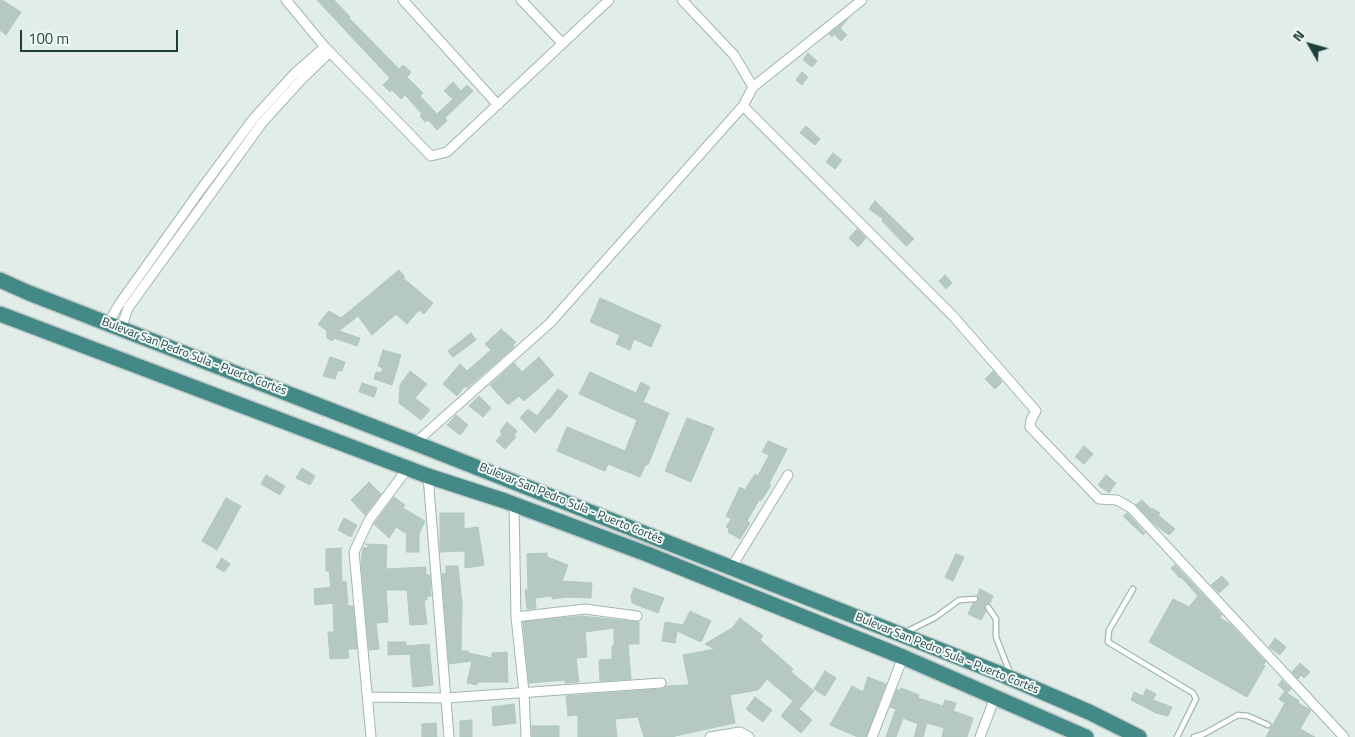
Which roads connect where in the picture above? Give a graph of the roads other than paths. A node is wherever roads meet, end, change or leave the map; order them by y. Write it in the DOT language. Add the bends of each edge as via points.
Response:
graph roads {
  1 [pos="286,0"];
  2 [pos="402,0"];
  3 [pos="522,0"];
  4 [pos="609,0"];
  5 [pos="682,0"];
  6 [pos="862,0"];
  7 [pos="562,43"];
  8 [pos="327,49"];
  9 [pos="753,87"];
  10 [pos="498,105"];
  11 [pos="743,106"];
  12 [pos="0,280"];
  13 [pos="0,314"];
  14 [pos="114,326"];
  15 [pos="415,443"];
  16 [pos="408,468"];
  17 [pos="788,475"];
  18 [pos="428,476"];
  19 [pos="514,504"];
  20 [pos="731,568"];
  21 [pos="1133,589"];
  22 [pos="975,599"];
  23 [pos="988,607"];
  24 [pos="636,616"];
  25 [pos="516,617"];
  26 [pos="900,634"];
  27 [pos="903,657"];
  28 [pos="1012,679"];
  29 [pos="661,683"];
  30 [pos="1030,687"];
  31 [pos="524,692"];
  32 [pos="368,697"];
  33 [pos="994,697"];
  34 [pos="446,698"];
  35 [pos="1072,705"];
  36 [pos="1042,717"];
  37 [pos="1268,725"];
  38 [pos="1079,736"];
  39 [pos="1206,736"];
  40 [pos="371,737"];
  41 [pos="449,737"];
  42 [pos="526,737"];
  43 [pos="710,737"];
  44 [pos="749,737"];
  45 [pos="872,737"];
  46 [pos="980,737"];
  47 [pos="1139,737"];
  48 [pos="1177,737"];
  49 [pos="1194,737"];
  50 [pos="1344,737"];
  1 -- 8 [label="street"];
  2 -- 10 [label="street"];
  3 -- 7 [label="street"];
  4 -- 7 [label="street"];
  5 -- 9 [label="street" via="734,55"];
  6 -- 9 [label="street"];
  7 -- 10 [label="street"];
  8 -- 10 [label="street" via="430,156 447,152"];
  8 -- 14 [label="street" via="262,123"];
  8 -- 14 [label="street" via="295,73 254,118 120,303"];
  9 -- 11 [label="street"];
  11 -- 15 [label="street" via="550,323"];
  11 -- 50 [label="street" via="953,316 1036,411 1030,427 1098,499 1117,500 1131,508"];
  12 -- 14 [label="highway, Bulevar San Pedro Sula - Puerto Cortés"];
  13 -- 16 [label="highway, Bulevar San Pedro Sula - Puerto Cortés"];
  14 -- 15 [label="highway, Bulevar San Pedro Sula - Puerto Cortés"];
  15 -- 20 [label="highway, Bulevar San Pedro Sula - Puerto Cortés"];
  16 -- 18 [label="highway, Bulevar San Pedro Sula - Puerto Cortés"];
  16 -- 32 [label="street" via="369,520 354,552"];
  17 -- 20 [label="street"];
  18 -- 19 [label="highway, Bulevar San Pedro Sula - Puerto Cortés"];
  18 -- 34 [label="street"];
  19 -- 25 [label="street"];
  19 -- 27 [label="highway, Bulevar San Pedro Sula - Puerto Cortés"];
  20 -- 26 [label="highway, Bulevar San Pedro Sula - Puerto Cortés"];
  21 -- 48 [label="lane" via="1109,630 1108,642 1192,693 1196,699"];
  22 -- 26 [label="lane" via="959,600 936,617"];
  23 -- 28 [label="lane" via="996,619 996,637"];
  24 -- 25 [label="street" via="585,609"];
  25 -- 31 [label="street"];
  26 -- 28 [label="highway, Bulevar San Pedro Sula - Puerto Cortés"];
  27 -- 33 [label="highway, Bulevar San Pedro Sula - Puerto Cortés"];
  27 -- 45 [label="street"];
  28 -- 30 [label="highway, Bulevar San Pedro Sula - Puerto Cortés"];
  29 -- 31 [label="street"];
  30 -- 33 [label="highway" via="1022,694"];
  30 -- 35 [label="highway, Bulevar San Pedro Sula - Puerto Cortés"];
  31 -- 34 [label="street"];
  31 -- 42 [label="street"];
  32 -- 34 [label="street"];
  32 -- 40 [label="street"];
  33 -- 36 [label="highway, Bulevar San Pedro Sula - Puerto Cortés"];
  33 -- 46 [label="street"];
  34 -- 41 [label="street"];
  35 -- 36 [label="highway" via="1055,707"];
  35 -- 47 [label="highway, Bulevar San Pedro Sula - Puerto Cortés"];
  36 -- 38 [label="highway, Bulevar San Pedro Sula - Puerto Cortés"];
  37 -- 39 [label="lane" via="1238,715"];
  39 -- 49 [label="lane"];
  43 -- 44 [label="street" via="740,732"];
}
